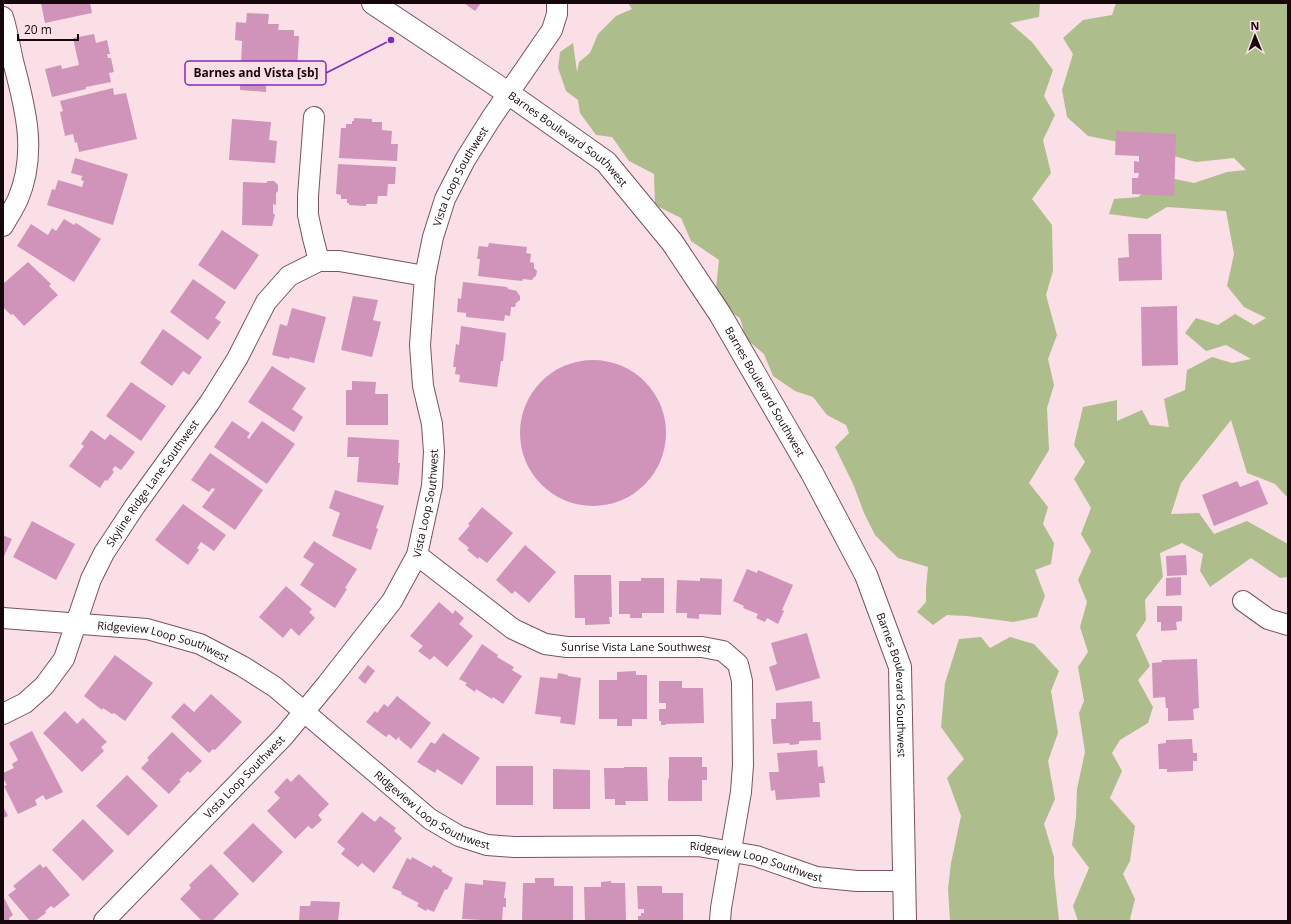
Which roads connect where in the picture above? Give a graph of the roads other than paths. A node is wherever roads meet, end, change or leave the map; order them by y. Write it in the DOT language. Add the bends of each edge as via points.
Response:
graph roads {
  1 [pos="374,3"];
  2 [pos="557,3"];
  3 [pos="3,17"];
  4 [pos="508,93"];
  5 [pos="314,117"];
  6 [pos="3,226"];
  7 [pos="319,261"];
  8 [pos="425,276"];
  9 [pos="417,555"];
  10 [pos="1243,601"];
  11 [pos="3,618"];
  12 [pos="77,623"];
  13 [pos="1288,625"];
  14 [pos="304,711"];
  15 [pos="3,714"];
  16 [pos="731,852"];
  17 [pos="905,881"];
  18 [pos="104,921"];
  19 [pos="720,921"];
  20 [pos="906,921"];
  1 -- 4 [label="street, Barnes Boulevard Southwest"];
  2 -- 4 [label="street, Vista Loop Southwest" via="557,14 552,30"];
  3 -- 6 [label="street" via="22,95 29,138 25,178 18,199"];
  4 -- 8 [label="street, Vista Loop Southwest" via="465,160 445,199 433,237"];
  4 -- 17 [label="street, Barnes Boulevard Southwest" via="606,162 672,242 720,314 812,473 866,574 900,667"];
  5 -- 7 [label="street" via="308,215"];
  7 -- 8 [label="street, Skyline Ridge Lane Southwest" via="339,261"];
  7 -- 12 [label="street, Skyline Ridge Lane Southwest" via="289,276 266,302 237,359 210,402 104,553 91,579"];
  8 -- 9 [label="street, Vista Loop Southwest" via="420,345 434,452 432,486"];
  9 -- 14 [label="street, Vista Loop Southwest" via="392,601"];
  9 -- 16 [label="street, Sunrise Vista Lane Southwest" via="513,629 545,644 566,647 702,647 723,651 738,664 742,681 744,766"];
  10 -- 13 [label="street" via="1268,619"];
  11 -- 12 [label="street, Ridgeview Loop Southwest"];
  12 -- 14 [label="street, Ridgeview Loop Southwest" via="148,628 200,644 275,687"];
  12 -- 15 [label="street, Skyline Ridge Lane Southwest" via="64,659 44,686 25,702"];
  14 -- 16 [label="street, Ridgeview Loop Southwest" via="430,819 459,836 487,845 514,847 698,846"];
  14 -- 18 [label="street, Vista Loop Southwest" via="284,736"];
  16 -- 17 [label="street, Ridgeview Loop Southwest" via="756,856 816,877 857,882"];
  16 -- 19 [label="street, Sunrise Vista Lane Southwest"];
  17 -- 20 [label="street, Barnes Boulevard Southwest"];
}
